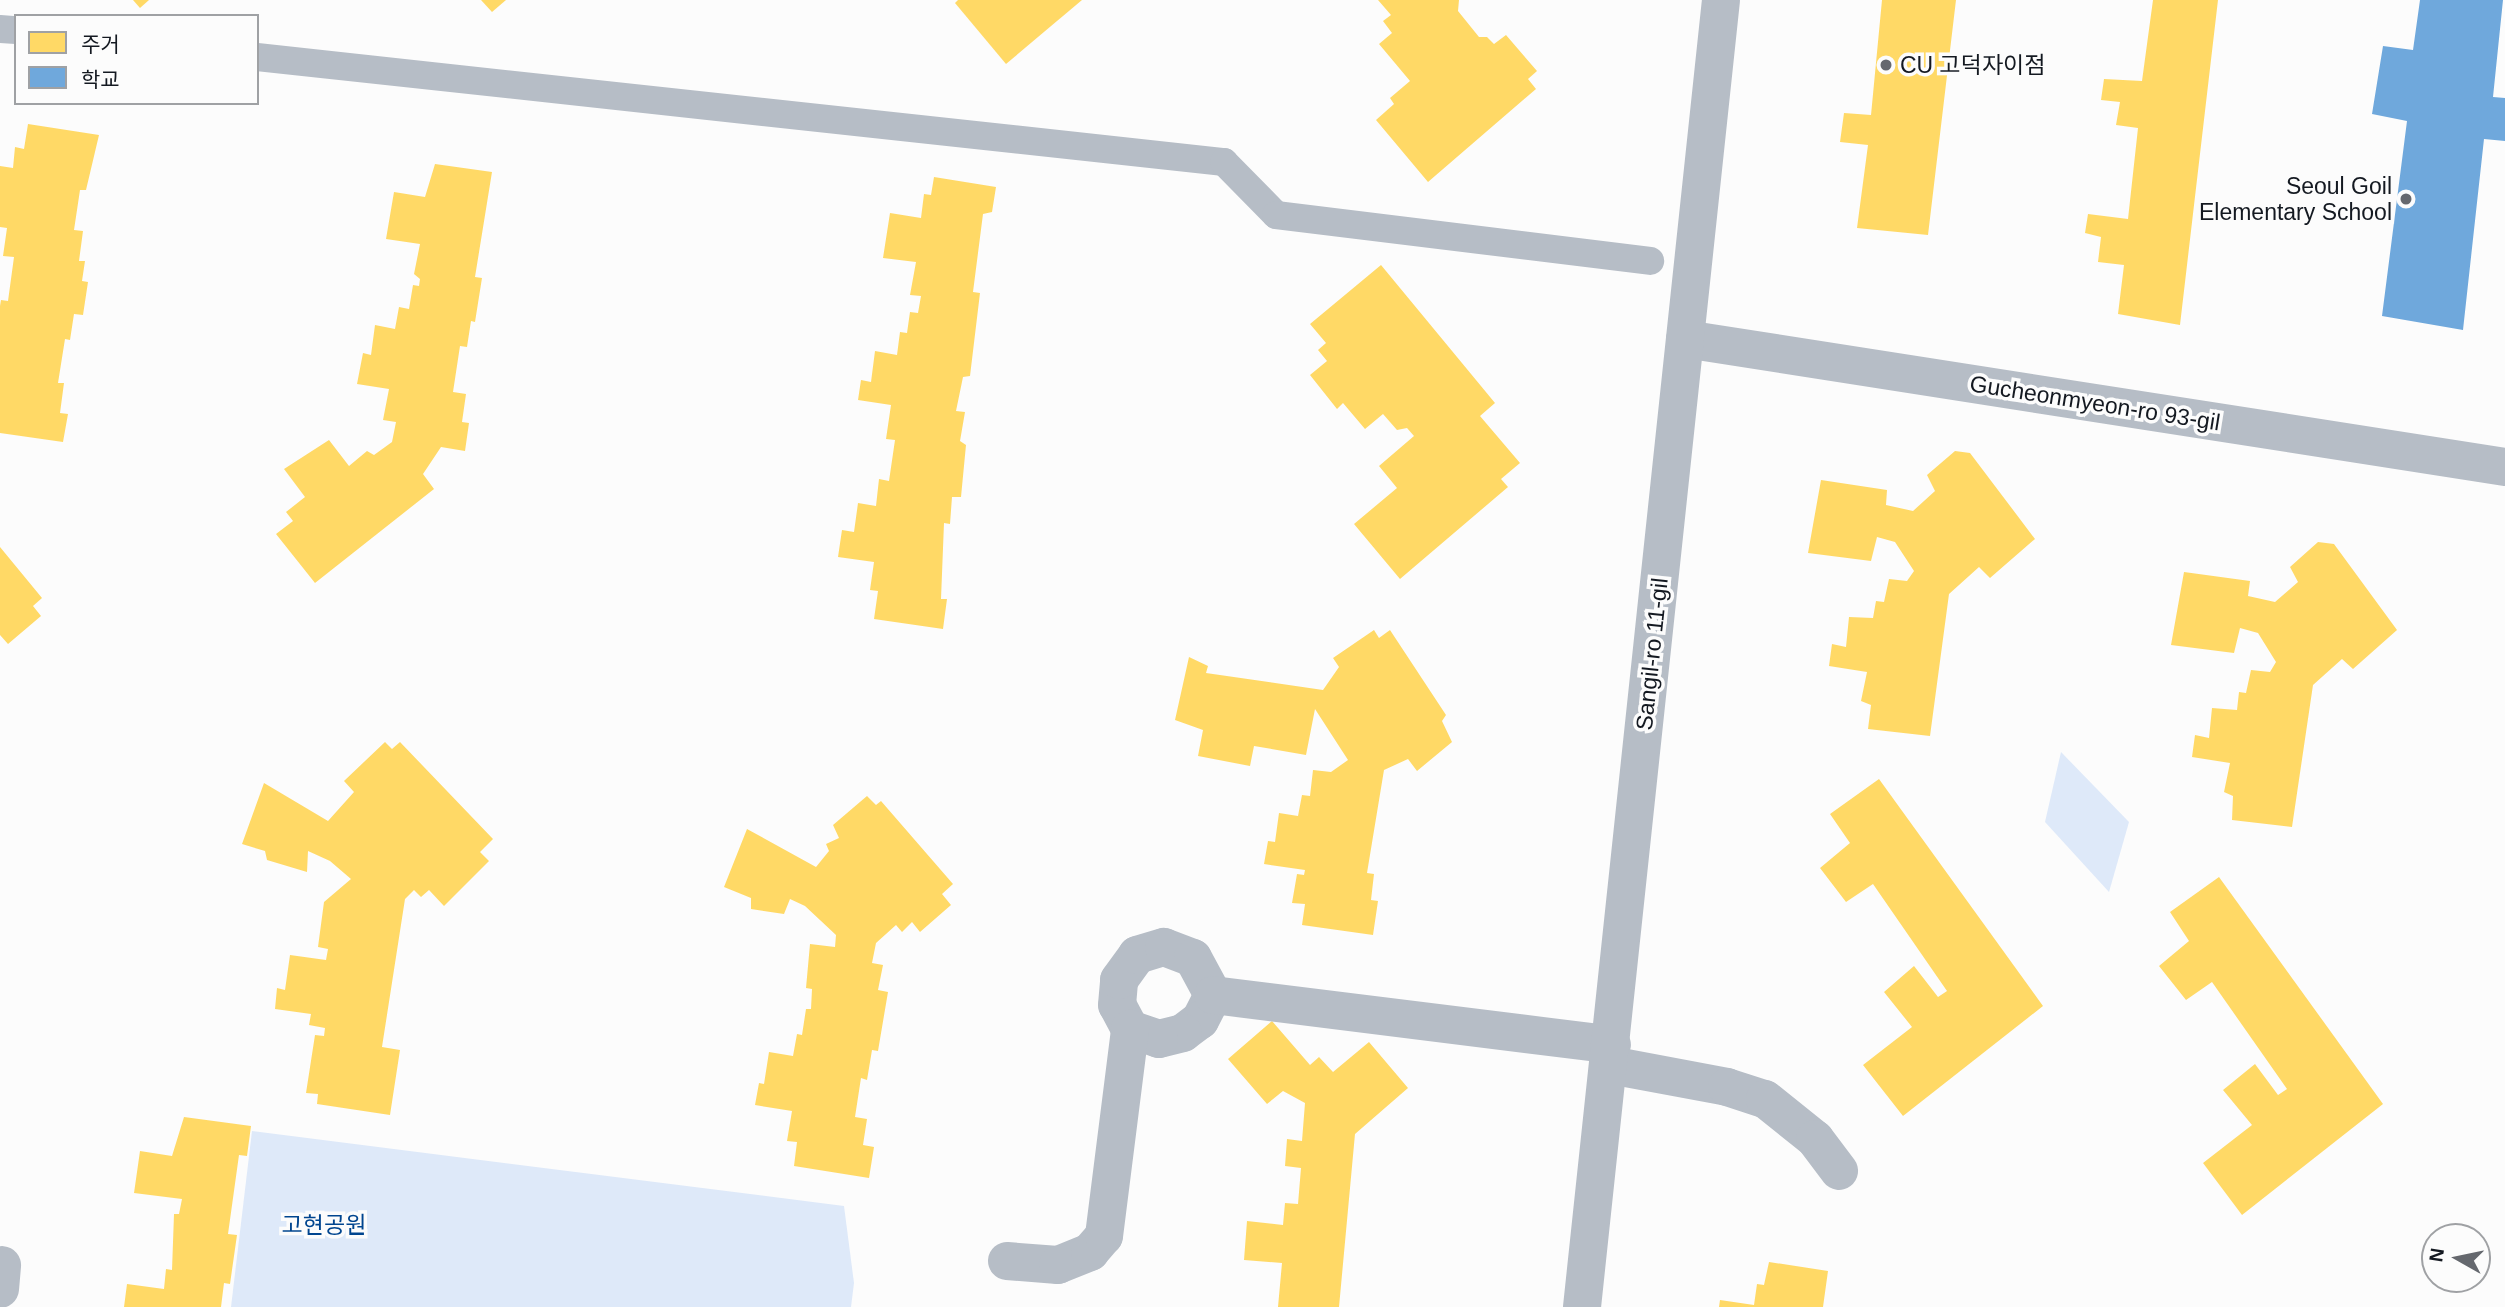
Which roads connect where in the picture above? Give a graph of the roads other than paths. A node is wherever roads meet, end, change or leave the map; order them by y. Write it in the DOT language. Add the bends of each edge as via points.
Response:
graph roads {
  1 [pos="1721,0"];
  2 [pos="259,57"];
  3 [pos="1650,261"];
  4 [pos="1685,339"];
  5 [pos="2505,467"];
  6 [pos="1213,995"];
  7 [pos="1130,1030"];
  8 [pos="1611,1055"];
  9 [pos="1839,1171"];
  10 [pos="1007,1261"];
  11 [pos="1582,1307"];
  1 -- 4 [label="street, Sangil-ro 11-gil"];
  2 -- 3 [label="street" via="1224,162 1276,215"];
  4 -- 5 [label="street, Gucheonmyeon-ro 93-gil"];
  4 -- 8 [label="street, Sangil-ro 11-gil"];
  6 -- 7 [label="street" via="1200,1020 1183,1033 1159,1039"];
  6 -- 7 [label="street" via="1193,958 1164,947 1137,955 1119,980 1117,1005"];
  6 -- 8 [label="street"];
  7 -- 10 [label="street" via="1104,1236 1090,1252 1058,1265"];
  8 -- 9 [label="street" via="1765,1099 1815,1139"];
  8 -- 11 [label="street, Sangil-ro 11-gil"];
}
